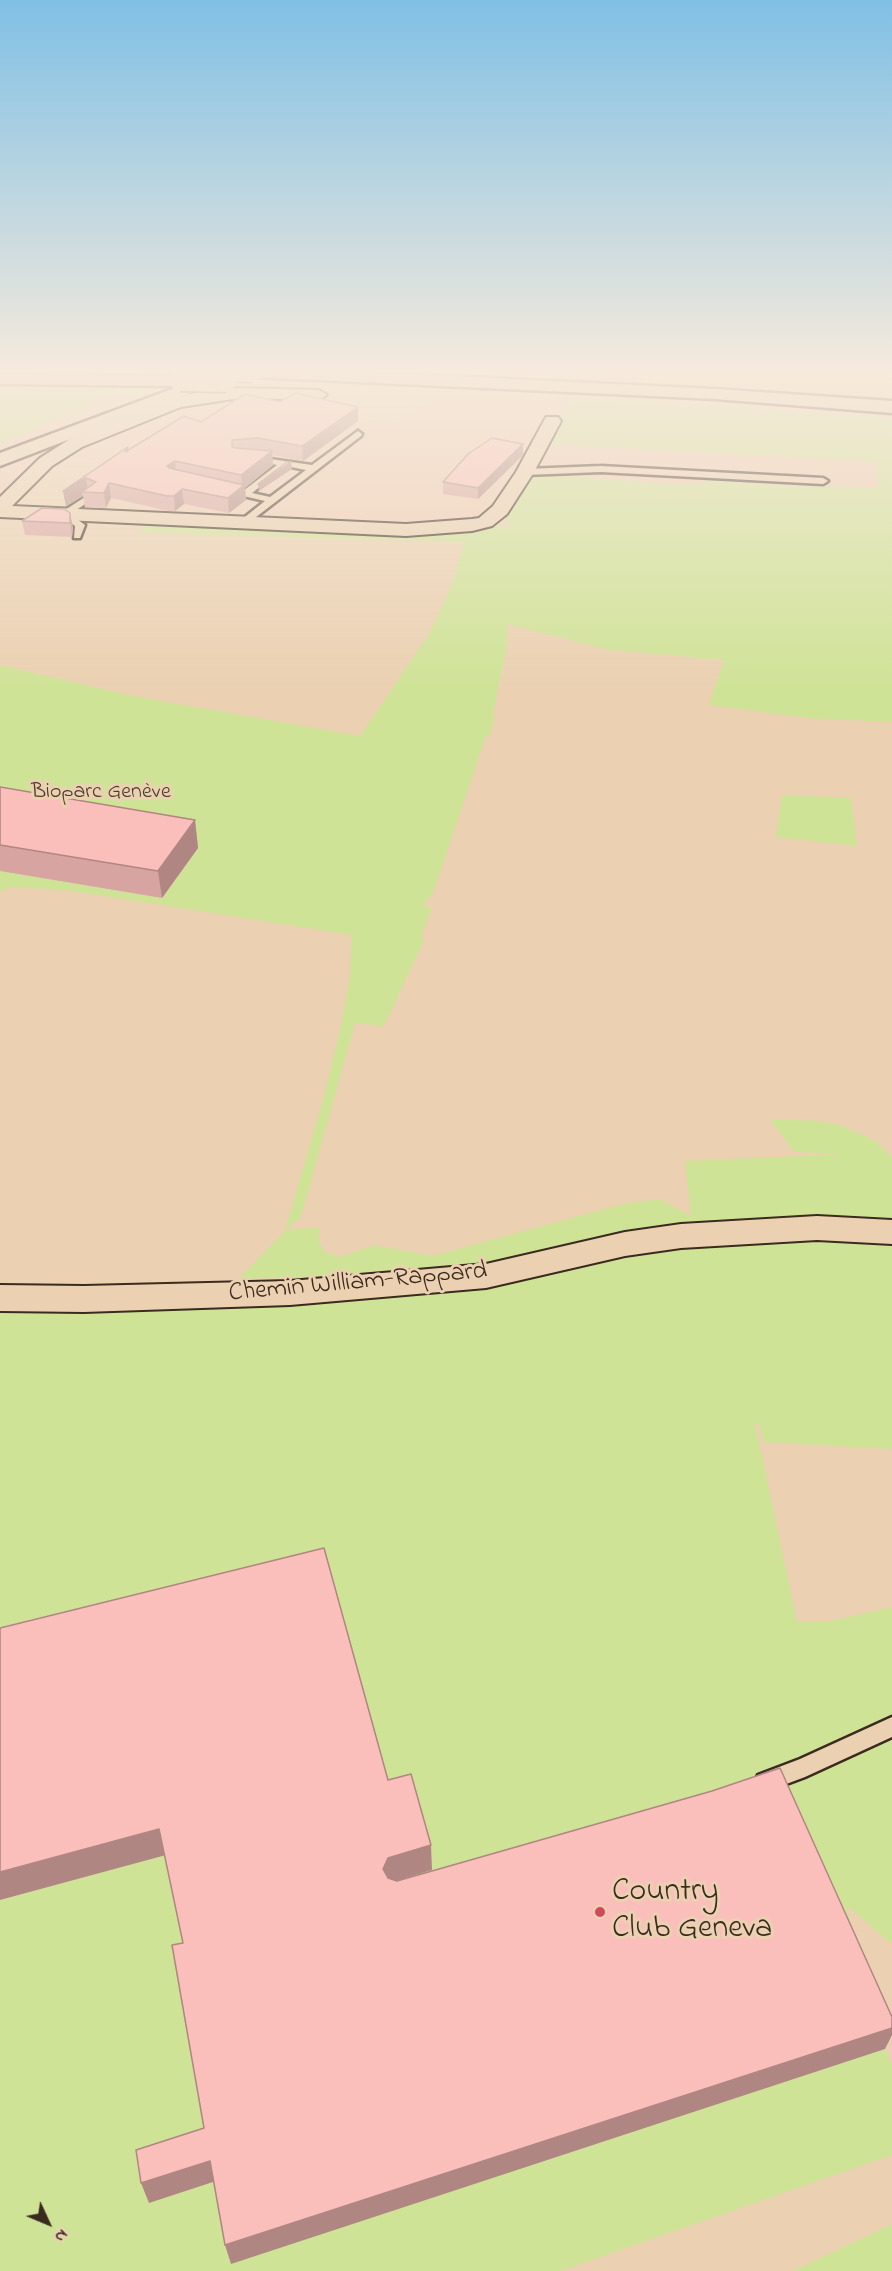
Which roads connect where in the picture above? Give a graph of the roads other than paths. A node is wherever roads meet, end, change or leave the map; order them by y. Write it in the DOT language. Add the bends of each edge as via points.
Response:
graph roads {
  1 [pos="32,476"];
  2 [pos="268,476"];
  3 [pos="301,476"];
  4 [pos="522,476"];
  5 [pos="678,476"];
  6 [pos="823,481"];
  7 [pos="221,490"];
  8 [pos="244,495"];
  9 [pos="91,497"];
  10 [pos="271,500"];
  11 [pos="0,509"];
  12 [pos="64,514"];
  13 [pos="244,522"];
  14 [pos="77,536"];
  15 [pos="892,1232"];
  16 [pos="0,1298"];
  17 [pos="892,1727"];
  18 [pos="749,1788"];
  1 -- 11 [label="street"];
  2 -- 8 [label="lane"];
  3 -- 10 [label="lane"];
  4 -- 13 [label="street" via="500,510 478,524 429,530"];
  5 -- 6 [label="lane"];
  7 -- 8 [label="lane"];
  8 -- 10 [label="lane"];
  9 -- 12 [label="lane"];
  10 -- 13 [label="lane"];
  11 -- 12 [label="street"];
  12 -- 13 [label="street"];
  12 -- 14 [label="lane" via="80,525"];
  15 -- 16 [label="street, Chemin William-Rappard" via="816,1228 681,1236 625,1244 486,1276 290,1293"];
  17 -- 18 [label="lane"];
}
